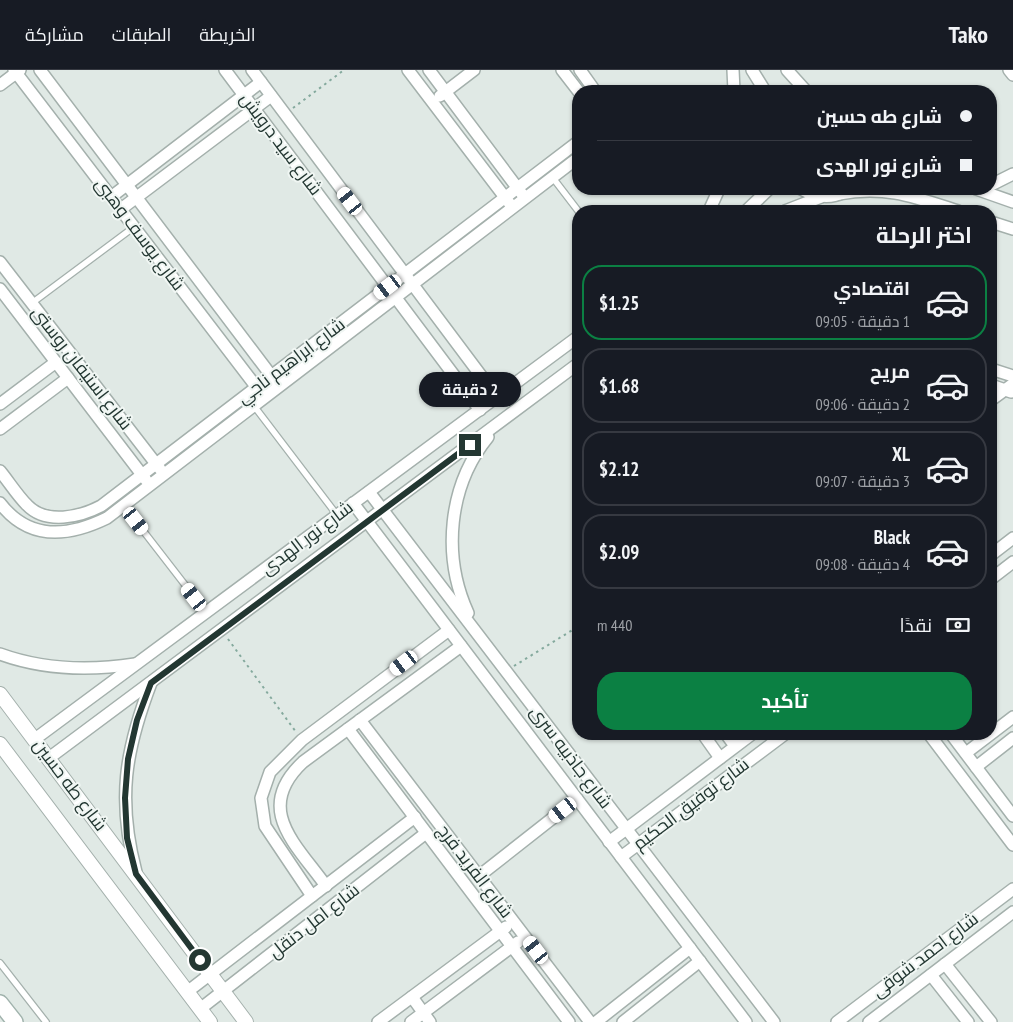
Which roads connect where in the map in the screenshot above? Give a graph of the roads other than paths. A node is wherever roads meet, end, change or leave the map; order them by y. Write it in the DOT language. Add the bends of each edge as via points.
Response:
graph roads {
  1 [pos="40,70"];
  2 [pos="225,70"];
  3 [pos="252,70"];
  4 [pos="408,70"];
  5 [pos="444,70"];
  6 [pos="474,70"];
  7 [pos="562,70"];
  8 [pos="580,70"];
  9 [pos="733,70"];
  10 [pos="752,70"];
  11 [pos="787,70"];
  12 [pos="1009,70"];
  13 [pos="17,71"];
  14 [pos="431,74"];
  15 [pos="1013,75"];
  16 [pos="261,82"];
  17 [pos="0,85"];
  18 [pos="574,85"];
  19 [pos="591,85"];
  20 [pos="734,85"];
  21 [pos="761,85"];
  22 [pos="801,85"];
  23 [pos="421,87"];
  24 [pos="445,92"];
  25 [pos="244,95"];
  26 [pos="271,96"];
  27 [pos="432,102"];
  28 [pos="254,109"];
  29 [pos="572,146"];
  30 [pos="572,163"];
  31 [pos="1013,174"];
  32 [pos="553,178"];
  33 [pos="997,183"];
  34 [pos="126,185"];
  35 [pos="518,188"];
  36 [pos="763,195"];
  37 [pos="815,195"];
  38 [pos="830,195"];
  39 [pos="903,195"];
  40 [pos="993,195"];
  41 [pos="111,197"];
  42 [pos="820,197"];
  43 [pos="136,198"];
  44 [pos="505,198"];
  45 [pos="526,199"];
  46 [pos="1013,202"];
  47 [pos="574,205"];
  48 [pos="752,205"];
  49 [pos="800,205"];
  50 [pos="937,205"];
  51 [pos="513,208"];
  52 [pos="121,209"];
  53 [pos="997,224"];
  54 [pos="134,227"];
  55 [pos="1013,229"];
  56 [pos="0,262"];
  57 [pos="405,274"];
  58 [pos="413,285"];
  59 [pos="388,287"];
  60 [pos="0,289"];
  61 [pos="396,298"];
  62 [pos="32,304"];
  63 [pos="572,345"];
  64 [pos="56,362"];
  65 [pos="572,368"];
  66 [pos="997,373"];
  67 [pos="272,376"];
  68 [pos="1013,376"];
  69 [pos="68,378"];
  70 [pos="997,386"];
  71 [pos="257,387"];
  72 [pos="280,387"];
  73 [pos="1010,389"];
  74 [pos="497,397"];
  75 [pos="997,397"];
  76 [pos="265,398"];
  77 [pos="0,404"];
  78 [pos="254,406"];
  79 [pos="480,410"];
  80 [pos="499,423"];
  81 [pos="0,429"];
  82 [pos="156,464"];
  83 [pos="0,471"];
  84 [pos="142,475"];
  85 [pos="165,475"];
  86 [pos="150,486"];
  87 [pos="369,492"];
  88 [pos="0,503"];
  89 [pos="353,503"];
  90 [pos="124,506"];
  91 [pos="383,510"];
  92 [pos="337,515"];
  93 [pos="367,522"];
  94 [pos="1013,538"];
  95 [pos="997,550"];
  96 [pos="1013,562"];
  97 [pos="997,574"];
  98 [pos="206,612"];
  99 [pos="449,630"];
  100 [pos="481,636"];
  101 [pos="461,646"];
  102 [pos="0,654"];
  103 [pos="136,664"];
  104 [pos="151,683"];
  105 [pos="0,694"];
  106 [pos="1013,717"];
  107 [pos="360,720"];
  108 [pos="348,729"];
  109 [pos="997,729"];
  110 [pos="552,732"];
  111 [pos="1013,738"];
  112 [pos="35,739"];
  113 [pos="707,740"];
  114 [pos="730,740"];
  115 [pos="744,740"];
  116 [pos="777,740"];
  117 [pos="934,740"];
  118 [pos="956,740"];
  119 [pos="983,740"];
  120 [pos="0,744"];
  121 [pos="535,744"];
  122 [pos="735,746"];
  123 [pos="966,753"];
  124 [pos="50,758"];
  125 [pos="720,758"];
  126 [pos="976,766"];
  127 [pos="270,772"];
  128 [pos="286,784"];
  129 [pos="577,799"];
  130 [pos="1013,816"];
  131 [pos="415,817"];
  132 [pos="626,829"];
  133 [pos="426,833"];
  134 [pos="609,842"];
  135 [pos="638,844"];
  136 [pos="1013,845"];
  137 [pos="621,857"];
  138 [pos="136,874"];
  139 [pos="479,876"];
  140 [pos="326,886"];
  141 [pos="1013,889"];
  142 [pos="312,896"];
  143 [pos="1013,912"];
  144 [pos="514,922"];
  145 [pos="501,931"];
  146 [pos="525,936"];
  147 [pos="512,946"];
  148 [pos="690,948"];
  149 [pos="700,961"];
  150 [pos="0,963"];
  151 [pos="945,964"];
  152 [pos="210,975"];
  153 [pos="931,975"];
  154 [pos="224,991"];
  155 [pos="187,992"];
  156 [pos="412,997"];
  157 [pos="0,1003"];
  158 [pos="398,1007"];
  159 [pos="200,1009"];
  160 [pos="427,1018"];
  161 [pos="15,1022"];
  162 [pos="46,1022"];
  163 [pos="210,1022"];
  164 [pos="246,1022"];
  165 [pos="378,1022"];
  166 [pos="410,1022"];
  167 [pos="569,1022"];
  168 [pos="590,1022"];
  169 [pos="596,1022"];
  170 [pos="623,1022"];
  171 [pos="746,1022"];
  172 [pos="774,1022"];
  173 [pos="837,1022"];
  174 [pos="869,1022"];
  175 [pos="968,1022"];
  176 [pos="991,1022"];
  1 -- 34 [label="street, شارع يوسف وهبى"];
  2 -- 25 [label="street, شارع سيد درويش"];
  3 -- 16 [label="street, شارع سيد درويش"];
  4 -- 23 [label="street"];
  5 -- 14 [label="street"];
  6 -- 24 [label="street"];
  7 -- 18 [label="street"];
  8 -- 19 [label="street"];
  9 -- 20 [label="street"];
  10 -- 21 [label="street"];
  11 -- 22 [label="street"];
  12 -- 15 [label="street"];
  13 -- 17 [label="street"];
  13 -- 41 [label="street, شارع يوسف وهبى"];
  14 -- 23 [label="street"];
  14 -- 24 [label="street"];
  16 -- 25 [label="street"];
  16 -- 26 [label="street, شارع سيد درويش"];
  23 -- 27 [label="street"];
  24 -- 27 [label="street"];
  24 -- 35 [label="street"];
  25 -- 28 [label="street, شارع سيد درويش"];
  25 -- 34 [label="street"];
  26 -- 28 [label="street"];
  26 -- 57 [label="street, شارع سيد درويش"];
  27 -- 44 [label="street"];
  28 -- 43 [label="street"];
  28 -- 59 [label="street, شارع سيد درويش"];
  29 -- 35 [label="street, شارع ابراهيم ناجي"];
  30 -- 32 [label="street, شارع ابراهيم ناجي"];
  31 -- 33 [label="street"];
  32 -- 45 [label="street, شارع ابراهيم ناجي"];
  32 -- 47 [label="lane"];
  34 -- 41 [label="street"];
  34 -- 43 [label="street, شارع يوسف وهبى"];
  35 -- 44 [label="street, شارع ابراهيم ناجي"];
  35 -- 45 [label="street"];
  36 -- 48 [label="street"];
  37 -- 42 [label="street"];
  38 -- 42 [label="street"];
  39 -- 50 [label="street"];
  40 -- 46 [label="street"];
  41 -- 52 [label="street, شارع يوسف وهبى"];
  42 -- 49 [label="street"];
  43 -- 52 [label="street"];
  43 -- 67 [label="street, شارع يوسف وهبى"];
  44 -- 51 [label="street"];
  44 -- 57 [label="street, شارع ابراهيم ناجي"];
  45 -- 51 [label="street, شارع ابراهيم ناجي"];
  51 -- 58 [label="street, شارع ابراهيم ناجي"];
  52 -- 54 [label="street, شارع يوسف وهبى"];
  53 -- 55 [label="street"];
  54 -- 62 [label="lane"];
  54 -- 71 [label="street, شارع يوسف وهبى"];
  56 -- 62 [label="street, شارع استيفان روستى"];
  57 -- 58 [label="street, شارع سيد درويش"];
  57 -- 59 [label="street, شارع ابراهيم ناجي"];
  58 -- 61 [label="street, شارع ابراهيم ناجي"];
  58 -- 74 [label="street, شارع سيد درويش"];
  59 -- 61 [label="street, شارع سيد درويش"];
  59 -- 67 [label="street, شارع ابراهيم ناجي"];
  60 -- 64 [label="street, شارع استيفان روستى"];
  61 -- 72 [label="street, شارع ابراهيم ناجي"];
  61 -- 79 [label="street, شارع سيد درويش"];
  62 -- 82 [label="street, شارع استيفان روستى"];
  63 -- 74 [label="street, شارع نور الهدى"];
  64 -- 69 [label="street, شارع استيفان روستى"];
  64 -- 77 [label="street"];
  65 -- 80 [label="street, شارع نور الهدى"];
  66 -- 68 [label="street"];
  67 -- 71 [label="street, شارع ابراهيم ناجي"];
  67 -- 72 [label="street, شارع يوسف وهبى"];
  69 -- 81 [label="street"];
  69 -- 84 [label="street, شارع استيفان روستى"];
  70 -- 73 [label="street"];
  71 -- 76 [label="street, شارع يوسف وهبى"];
  71 -- 82 [label="street, شارع ابراهيم ناجي"];
  72 -- 76 [label="street, شارع ابراهيم ناجي"];
  73 -- 75 [label="street"];
  74 -- 79 [label="street, شارع نور الهدى"];
  76 -- 78 [label="street, شارع ابراهيم ناجي"];
  78 -- 85 [label="street, شارع ابراهيم ناجي"];
  78 -- 92 [label="lane"];
  79 -- 87 [label="street, شارع نور الهدى"];
  80 -- 91 [label="street, شارع نور الهدى"];
  80 -- 100 [label="street" via="467,471 457,498 452,526 457,584"];
  82 -- 84 [label="street, شارع ابراهيم ناجي"];
  82 -- 85 [label="street, شارع استيفان روستى"];
  83 -- 84 [label="street, شارع ابراهيم ناجي" via="28,507 57,517 87,513"];
  84 -- 86 [label="street, شارع استيفان روستى"];
  85 -- 86 [label="street, شارع ابراهيم ناجي"];
  86 -- 90 [label="street, شارع ابراهيم ناجي"];
  87 -- 89 [label="street, شارع نور الهدى"];
  87 -- 91 [label="street, شارع جاذبيه سرى"];
  88 -- 90 [label="street, شارع ابراهيم ناجي" via="6,512 36,530 65,533 93,525"];
  89 -- 92 [label="street, شارع نور الهدى"];
  89 -- 93 [label="street, شارع جاذبيه سرى"];
  90 -- 98 [label="lane"];
  91 -- 93 [label="street, شارع نور الهدى"];
  91 -- 100 [label="street, شارع جاذبيه سرى"];
  92 -- 98 [label="street, شارع نور الهدى"];
  93 -- 99 [label="street, شارع جاذبيه سرى"];
  93 -- 104 [label="street, شارع نور الهدى"];
  94 -- 95 [label="street"];
  96 -- 97 [label="street"];
  98 -- 103 [label="street, شارع نور الهدى"];
  99 -- 101 [label="street, شارع جاذبيه سرى"];
  99 -- 127 [label="street" via="302,740"];
  100 -- 110 [label="street, شارع جاذبيه سرى"];
  101 -- 107 [label="street"];
  101 -- 121 [label="street, شارع جاذبيه سرى"];
  102 -- 103 [label="street" via="35,665 60,668 111,668"];
  103 -- 112 [label="street, شارع نور الهدى"];
  104 -- 124 [label="street, شارع نور الهدى"];
  104 -- 138 [label="street" via="128,759 125,798 127,838"];
  105 -- 112 [label="street, شارع طه حسين"];
  106 -- 109 [label="street"];
  107 -- 108 [label="street"];
  107 -- 139 [label="street, شارع الفريد فرج"];
  108 -- 128 [label="street" via="303,762"];
  108 -- 131 [label="street, شارع الفريد فرج"];
  110 -- 121 [label="street"];
  110 -- 132 [label="street, شارع جاذبيه سرى"];
  111 -- 126 [label="street"];
  112 -- 124 [label="street, شارع طه حسين"];
  113 -- 125 [label="street"];
  114 -- 122 [label="street"];
  115 -- 122 [label="street, شارع توفيق الحكيم"];
  116 -- 135 [label="street, شارع توفيق الحكيم"];
  117 -- 136 [label="street"];
  118 -- 123 [label="street"];
  119 -- 123 [label="street"];
  120 -- 155 [label="street, شارع طه حسين"];
  121 -- 129 [label="street, شارع جاذبيه سرى"];
  122 -- 125 [label="street, شارع توفيق الحكيم"];
  123 -- 126 [label="street"];
  124 -- 138 [label="street, شارع طه حسين"];
  125 -- 132 [label="street, شارع توفيق الحكيم"];
  126 -- 130 [label="street"];
  127 -- 128 [label="street"];
  127 -- 142 [label="street" via="261,798 265,826"];
  128 -- 140 [label="street" via="281,797 282,824"];
  129 -- 134 [label="street, شارع جاذبيه سرى"];
  129 -- 139 [label="street"];
  131 -- 133 [label="street, شارع الفريد فرج"];
  131 -- 140 [label="street, شارع امل دنقل"];
  132 -- 134 [label="street, شارع توفيق الحكيم"];
  132 -- 135 [label="street, شارع جاذبيه سرى"];
  133 -- 145 [label="street, شارع الفريد فرج"];
  133 -- 154 [label="street, شارع امل دنقل"];
  134 -- 137 [label="street, شارع جاذبيه سرى"];
  135 -- 137 [label="street, شارع توفيق الحكيم"];
  135 -- 172 [label="street, شارع جاذبيه سرى"];
  137 -- 148 [label="street, شارع جاذبيه سرى"];
  138 -- 152 [label="street, شارع طه حسين"];
  139 -- 144 [label="street, شارع الفريد فرج"];
  140 -- 142 [label="street, شارع امل دنقل"];
  141 -- 173 [label="street, شارع احمد شوقى"];
  142 -- 152 [label="street, شارع امل دنقل"];
  143 -- 151 [label="street, شارع احمد شوقى"];
  144 -- 145 [label="street"];
  144 -- 146 [label="street, شارع الفريد فرج"];
  145 -- 147 [label="street, شارع الفريد فرج"];
  145 -- 156 [label="street"];
  146 -- 147 [label="street"];
  146 -- 168 [label="street, شارع الفريد فرج"];
  147 -- 160 [label="street"];
  147 -- 167 [label="street, شارع الفريد فرج"];
  148 -- 149 [label="street, شارع جاذبيه سرى"];
  148 -- 169 [label="street"];
  149 -- 170 [label="street"];
  149 -- 171 [label="street, شارع جاذبيه سرى"];
  150 -- 162 [label="lane"];
  151 -- 153 [label="street, شارع احمد شوقى"];
  151 -- 176 [label="street"];
  152 -- 154 [label="street, شارع طه حسين"];
  152 -- 155 [label="street, شارع امل دنقل"];
  153 -- 174 [label="street, شارع احمد شوقى"];
  153 -- 175 [label="street"];
  154 -- 159 [label="street, شارع امل دنقل"];
  154 -- 164 [label="street, شارع طه حسين"];
  155 -- 159 [label="street, شارع طه حسين"];
  156 -- 158 [label="street"];
  156 -- 160 [label="street"];
  157 -- 161 [label="main road"];
  158 -- 165 [label="street"];
  158 -- 166 [label="street"];
  159 -- 163 [label="street, شارع طه حسين"];
  160 -- 166 [label="street"];
}
